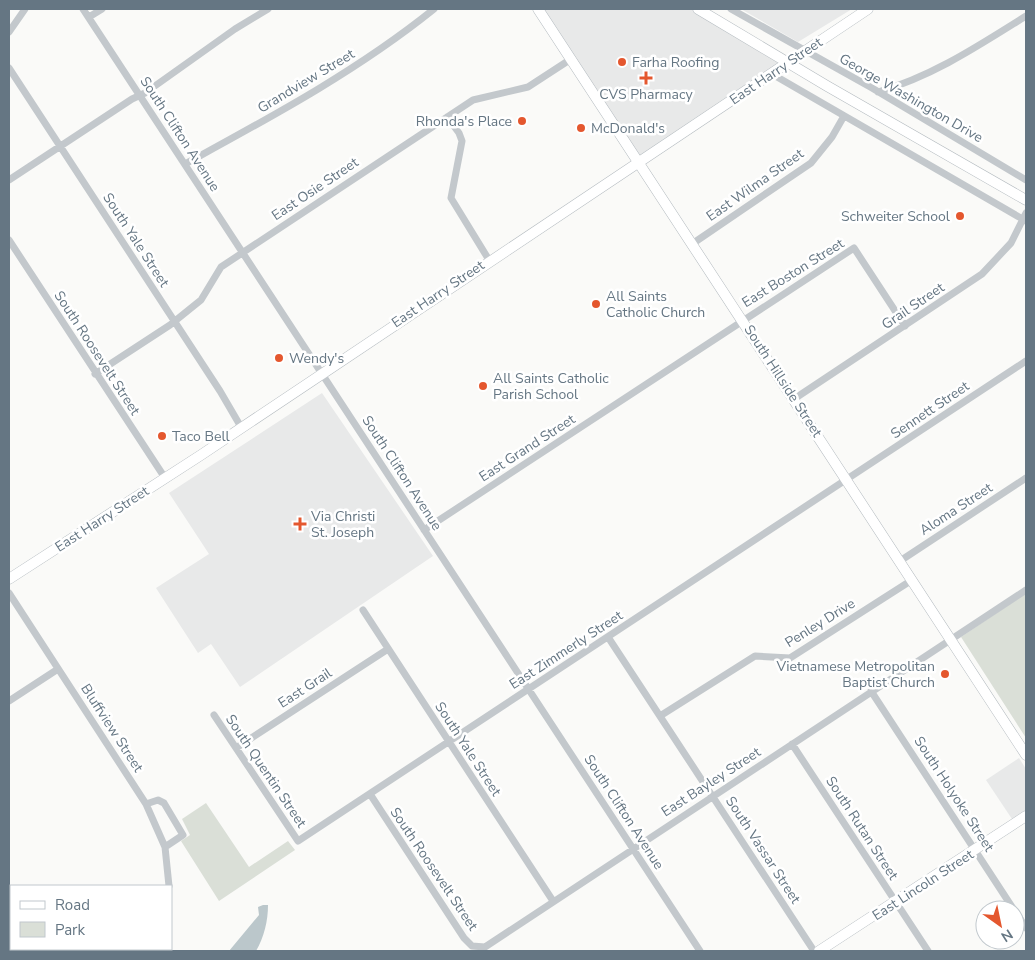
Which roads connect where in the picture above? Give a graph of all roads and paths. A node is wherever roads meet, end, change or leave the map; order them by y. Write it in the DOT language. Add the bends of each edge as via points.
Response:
graph roads {
  1 [pos="25,9"];
  2 [pos="83,9"];
  3 [pos="102,9"];
  4 [pos="268,9"];
  5 [pos="434,9"];
  6 [pos="538,9"];
  7 [pos="698,9"];
  8 [pos="731,9"];
  9 [pos="868,9"];
  10 [pos="1026,16"];
  11 [pos="89,17"];
  12 [pos="9,32"];
  13 [pos="806,52"];
  14 [pos="571,59"];
  15 [pos="789,63"];
  16 [pos="9,68"];
  17 [pos="772,74"];
  18 [pos="878,92"];
  19 [pos="140,95"];
  20 [pos="844,116"];
  21 [pos="447,117"];
  22 [pos="60,147"];
  23 [pos="638,162"];
  24 [pos="185,164"];
  25 [pos="9,180"];
  26 [pos="1026,180"];
  27 [pos="1026,200"];
  28 [pos="1025,218"];
  29 [pos="9,240"];
  30 [pos="692,244"];
  31 [pos="242,252"];
  32 [pos="489,260"];
  33 [pos="742,320"];
  34 [pos="175,321"];
  35 [pos="905,326"];
  36 [pos="1026,361"];
  37 [pos="321,372"];
  38 [pos="95,374"];
  39 [pos="794,399"];
  40 [pos="241,427"];
  41 [pos="165,478"];
  42 [pos="1026,478"];
  43 [pos="847,480"];
  44 [pos="424,530"];
  45 [pos="900,561"];
  46 [pos="9,579"];
  47 [pos="912,580"];
  48 [pos="1026,590"];
  49 [pos="9,592"];
  50 [pos="363,610"];
  51 [pos="608,638"];
  52 [pos="951,639"];
  53 [pos="388,649"];
  54 [pos="58,669"];
  55 [pos="529,689"];
  56 [pos="872,691"];
  57 [pos="9,702"];
  58 [pos="214,715"];
  59 [pos="660,716"];
  60 [pos="449,742"];
  61 [pos="792,744"];
  62 [pos="236,748"];
  63 [pos="1026,755"];
  64 [pos="370,794"];
  65 [pos="712,796"];
  66 [pos="146,804"];
  67 [pos="1026,816"];
  68 [pos="298,841"];
  69 [pos="165,847"];
  70 [pos="633,848"];
  71 [pos="976,850"];
  72 [pos="169,885"];
  73 [pos="1008,900"];
  74 [pos="553,901"];
  75 [pos="896,903"];
  76 [pos="485,947"];
  77 [pos="700,951"];
  78 [pos="814,951"];
  79 [pos="819,951"];
  80 [pos="928,951"];
  1 -- 12 [label="street"];
  2 -- 11 [label="street, South Clifton Avenue"];
  3 -- 11 [label="street"];
  4 -- 19 [label="street"];
  5 -- 24 [label="street, Grandview Street" via="377,52 302,101"];
  6 -- 14 [label="main road, South Hillside Street"];
  7 -- 15 [label="main road"];
  8 -- 13 [label="street, George Washington Drive"];
  9 -- 13 [label="main road, East Harry Street"];
  10 -- 18 [label="street" via="949,64"];
  11 -- 19 [label="street, South Clifton Avenue"];
  13 -- 15 [label="main road, East Harry Street"];
  13 -- 18 [label="street, George Washington Drive"];
  14 -- 21 [label="street, East Osie Street" via="528,87 473,100"];
  14 -- 23 [label="main road, South Hillside Street"];
  15 -- 17 [label="main road, East Harry Street"];
  15 -- 27 [label="main road"];
  16 -- 22 [label="street, South Yale Street"];
  17 -- 20 [label="street"];
  17 -- 23 [label="main road, East Harry Street"];
  18 -- 26 [label="street, George Washington Drive"];
  19 -- 22 [label="street"];
  19 -- 24 [label="street, South Clifton Avenue"];
  20 -- 28 [label="street"];
  20 -- 30 [label="street, East Wilma Street" via="811,163"];
  21 -- 31 [label="street, East Osie Street"];
  21 -- 32 [label="street" via="462,141 451,198"];
  22 -- 25 [label="street"];
  22 -- 34 [label="street, South Yale Street"];
  23 -- 30 [label="main road, South Hillside Street"];
  23 -- 32 [label="main road, East Harry Street"];
  24 -- 31 [label="street, South Clifton Avenue"];
  28 -- 35 [label="street, Grail Street" via="1011,243 982,274"];
  29 -- 38 [label="street, South Roosevelt Street"];
  30 -- 33 [label="main road, South Hillside Street"];
  31 -- 34 [label="street, East Osie Street" via="221,267 201,300"];
  31 -- 37 [label="street, South Clifton Avenue"];
  32 -- 37 [label="main road, East Harry Street"];
  33 -- 35 [label="street, East Boston Street" via="854,248"];
  33 -- 39 [label="main road, South Hillside Street"];
  33 -- 44 [label="street, East Grand Street"];
  34 -- 38 [label="street, East Osie Street"];
  34 -- 40 [label="street, South Yale Street"];
  35 -- 39 [label="street, Grail Street"];
  36 -- 43 [label="street, Sennett Street"];
  37 -- 40 [label="main road, East Harry Street"];
  37 -- 44 [label="street, South Clifton Avenue"];
  38 -- 41 [label="street, South Roosevelt Street"];
  39 -- 43 [label="main road, South Hillside Street"];
  40 -- 41 [label="main road, East Harry Street"];
  41 -- 46 [label="main road, East Harry Street"];
  42 -- 45 [label="street, Aloma Street"];
  43 -- 45 [label="main road, South Hillside Street"];
  43 -- 51 [label="street, East Zimmerly Street"];
  44 -- 55 [label="street, South Clifton Avenue"];
  45 -- 47 [label="main road, South Hillside Street"];
  47 -- 52 [label="main road, South Hillside Street"];
  47 -- 59 [label="street, Penley Drive" via="790,658 755,656"];
  48 -- 52 [label="street, East Bayley Street"];
  49 -- 54 [label="street, Bluffview Street"];
  50 -- 53 [label="street, South Yale Street"];
  51 -- 55 [label="street, East Zimmerly Street"];
  51 -- 59 [label="street, South Vassar Street"];
  52 -- 56 [label="street, East Bayley Street"];
  52 -- 63 [label="main road, South Hillside Street"];
  53 -- 60 [label="street, South Yale Street"];
  53 -- 62 [label="street, East Grail"];
  54 -- 57 [label="street"];
  54 -- 66 [label="street, Bluffview Street"];
  55 -- 60 [label="street, East Zimmerly Street"];
  55 -- 70 [label="street, South Clifton Avenue"];
  56 -- 61 [label="street, East Bayley Street"];
  56 -- 71 [label="street, South Holyoke Street"];
  58 -- 62 [label="street, South Quentin Street"];
  59 -- 65 [label="street, South Vassar Street"];
  60 -- 64 [label="street, East Zimmerly Street"];
  60 -- 74 [label="street, South Yale Street"];
  61 -- 65 [label="street, East Bayley Street"];
  61 -- 75 [label="street, South Rutan Street"];
  62 -- 68 [label="street, South Quentin Street"];
  64 -- 68 [label="street, East Zimmerly Street"];
  64 -- 76 [label="street, South Roosevelt Street" via="464,938 472,946"];
  65 -- 70 [label="street, East Bayley Street"];
  65 -- 78 [label="street, South Vassar Street"];
  66 -- 69 [label="street, Bluffview Street"];
  66 -- 69 [label="street" via="158,800 164,803 183,835"];
  67 -- 71 [label="main road, East Lincoln Street"];
  69 -- 72 [label="street, Bluffview Street"];
  70 -- 74 [label="street, East Bayley Street"];
  70 -- 77 [label="street, South Clifton Avenue"];
  71 -- 73 [label="street, South Holyoke Street"];
  71 -- 75 [label="main road, East Lincoln Street"];
  74 -- 76 [label="street, East Bayley Street"];
  75 -- 79 [label="main road, East Lincoln Street"];
  75 -- 80 [label="street, South Rutan Street"];
}
